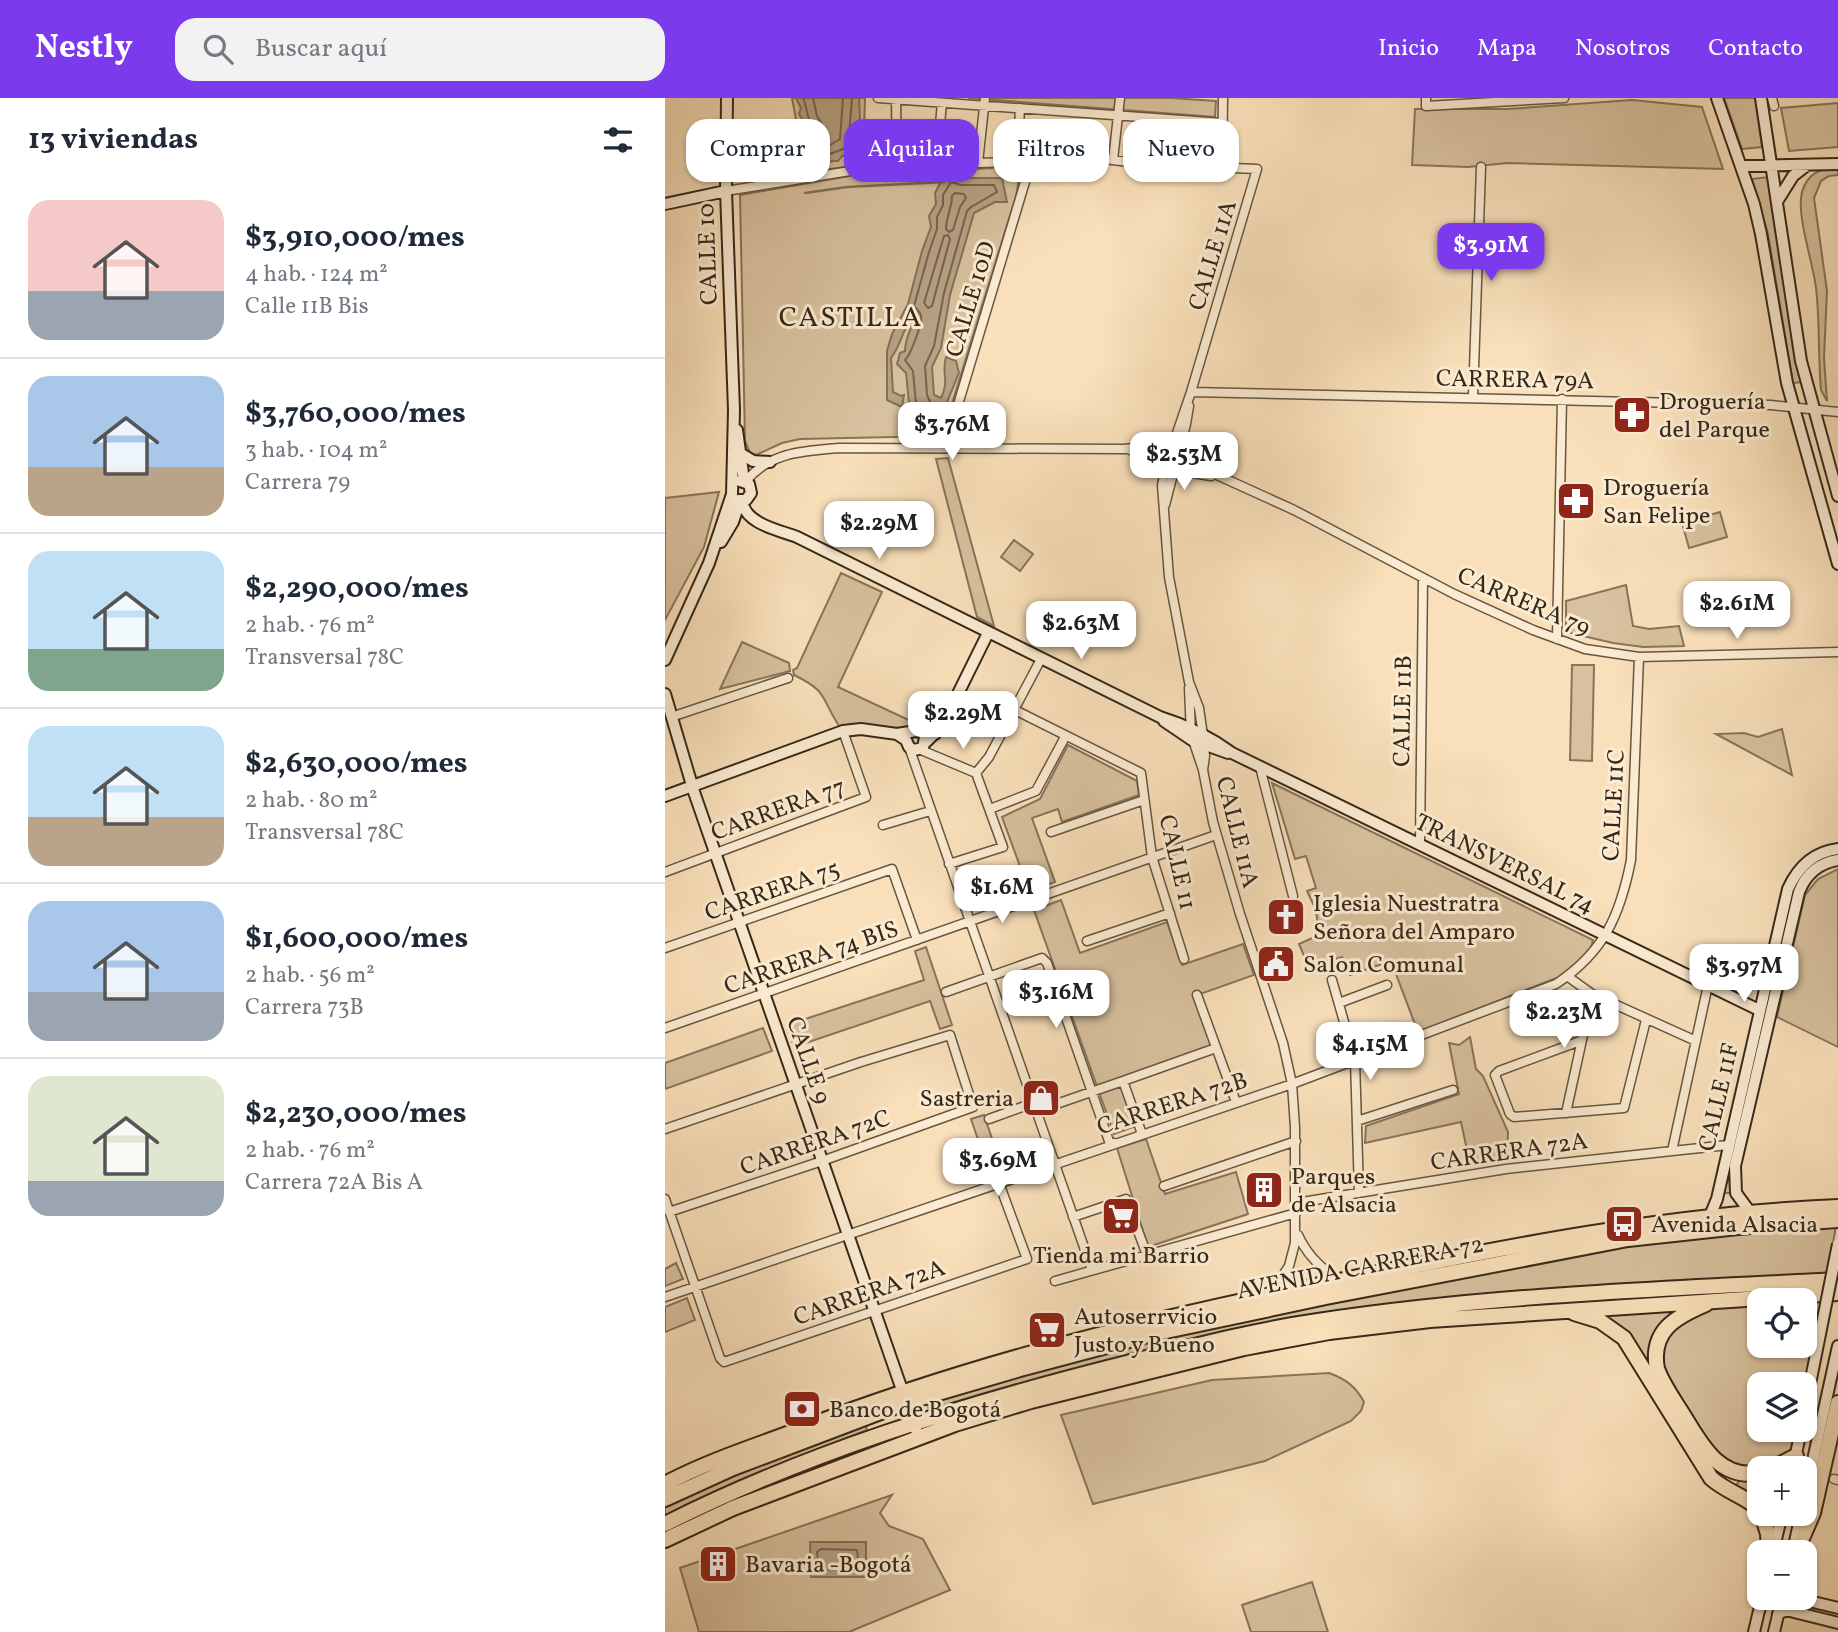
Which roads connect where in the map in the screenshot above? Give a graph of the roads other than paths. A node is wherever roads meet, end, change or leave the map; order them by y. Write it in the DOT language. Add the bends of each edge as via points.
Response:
graph roads {
  1 [pos="727,98"];
  2 [pos="878,98"];
  3 [pos="1119,98"];
  4 [pos="1223,98"];
  5 [pos="1564,98"];
  6 [pos="1717,98"];
  7 [pos="1761,98"];
  8 [pos="896,99"];
  9 [pos="1548,99"];
  10 [pos="984,102"];
  11 [pos="1426,102"];
  12 [pos="942,103"];
  13 [pos="1020,108"];
  14 [pos="1118,115"];
  15 [pos="896,119"];
  16 [pos="940,119"];
  17 [pos="1019,119"];
  18 [pos="1178,119"];
  19 [pos="1223,119"];
  20 [pos="979,153"];
  21 [pos="1109,160"];
  22 [pos="1114,160"];
  23 [pos="1123,161"];
  24 [pos="1838,164"];
  25 [pos="1772,165"];
  26 [pos="1807,165"];
  27 [pos="1741,166"];
  28 [pos="1481,167"];
  29 [pos="1239,168"];
  30 [pos="844,173"];
  31 [pos="1025,182"];
  32 [pos="726,191"];
  33 [pos="1777,203"];
  34 [pos="665,204"];
  35 [pos="1191,392"];
  36 [pos="1473,397"];
  37 [pos="1562,399"];
  38 [pos="1793,407"];
  39 [pos="734,410"];
  40 [pos="1813,410"];
  41 [pos="1838,412"];
  42 [pos="945,448"];
  43 [pos="740,453"];
  44 [pos="1173,460"];
  45 [pos="772,461"];
  46 [pos="747,483"];
  47 [pos="739,496"];
  48 [pos="1838,496"];
  49 [pos="754,520"];
  50 [pos="733,522"];
  51 [pos="709,562"];
  52 [pos="1838,564"];
  53 [pos="1423,578"];
  54 [pos="678,629"];
  55 [pos="988,633"];
  56 [pos="665,634"];
  57 [pos="1557,639"];
  58 [pos="1838,652"];
  59 [pos="1639,657"];
  60 [pos="1041,659"];
  61 [pos="665,660"];
  62 [pos="788,678"];
  63 [pos="1189,682"];
  64 [pos="665,694"];
  65 [pos="1015,710"];
  66 [pos="671,717"];
  67 [pos="843,731"];
  68 [pos="1192,735"];
  69 [pos="1065,737"];
  70 [pos="1204,740"];
  71 [pos="914,743"];
  72 [pos="1260,767"];
  73 [pos="1203,770"];
  74 [pos="976,773"];
  75 [pos="692,786"];
  76 [pos="665,796"];
  77 [pos="1145,800"];
  78 [pos="990,809"];
  79 [pos="930,811"];
  80 [pos="883,825"];
  81 [pos="1051,832"];
  82 [pos="1216,835"];
  83 [pos="1420,845"];
  84 [pos="1838,849"];
  85 [pos="715,853"];
  86 [pos="1152,857"];
  87 [pos="1838,860"];
  88 [pos="949,864"];
  89 [pos="665,872"];
  90 [pos="1293,896"];
  91 [pos="1170,913"];
  92 [pos="739,922"];
  93 [pos="969,922"];
  94 [pos="1606,936"];
  95 [pos="917,940"];
  96 [pos="1087,941"];
  97 [pos="665,948"];
  98 [pos="1184,959"];
  99 [pos="988,976"];
  100 [pos="1567,976"];
  101 [pos="1332,979"];
  102 [pos="1387,985"];
  103 [pos="1708,985"];
  104 [pos="946,992"];
  105 [pos="764,994"];
  106 [pos="1593,994"];
  107 [pos="1197,995"];
  108 [pos="1339,1003"];
  109 [pos="1759,1010"];
  110 [pos="1646,1020"];
  111 [pos="665,1028"];
  112 [pos="1580,1041"];
  113 [pos="1696,1041"];
  114 [pos="1216,1048"];
  115 [pos="1355,1060"];
  116 [pos="1123,1080"];
  117 [pos="1292,1084"];
  118 [pos="795,1085"];
  119 [pos="1453,1090"];
  120 [pos="1091,1091"];
  121 [pos="1236,1102"];
  122 [pos="1035,1107"];
  123 [pos="1566,1113"];
  124 [pos="989,1119"];
  125 [pos="1357,1121"];
  126 [pos="665,1129"];
  127 [pos="1142,1134"];
  128 [pos="1296,1142"];
  129 [pos="1110,1144"];
  130 [pos="1728,1145"];
  131 [pos="1672,1151"];
  132 [pos="822,1161"];
  133 [pos="1054,1163"];
  134 [pos="999,1183"];
  135 [pos="1164,1186"];
  136 [pos="1359,1192"];
  137 [pos="665,1199"];
  138 [pos="1296,1203"];
  139 [pos="1838,1207"];
  140 [pos="669,1212"];
  141 [pos="1750,1212"];
  142 [pos="1296,1213"];
  143 [pos="1710,1216"];
  144 [pos="1073,1217"];
  145 [pos="1838,1220"];
  146 [pos="1297,1231"];
  147 [pos="848,1235"];
  148 [pos="1838,1244"];
  149 [pos="1147,1255"];
  150 [pos="1092,1270"];
  151 [pos="1340,1280"];
  152 [pos="1838,1280"];
  153 [pos="1055,1281"];
  154 [pos="1734,1286"];
  155 [pos="694,1288"];
  156 [pos="1747,1290"];
  157 [pos="1838,1293"];
  158 [pos="1271,1294"];
  159 [pos="1817,1294"];
  160 [pos="665,1297"];
  161 [pos="1747,1298"];
  162 [pos="1717,1300"];
  163 [pos="874,1310"];
  164 [pos="1563,1310"];
  165 [pos="1288,1326"];
  166 [pos="1125,1327"];
  167 [pos="1152,1334"];
  168 [pos="1266,1343"];
  169 [pos="1838,1346"];
  170 [pos="1812,1372"];
  171 [pos="904,1397"];
  172 [pos="1838,1403"];
  173 [pos="916,1430"];
  174 [pos="1815,1456"];
  175 [pos="1747,1473"];
  176 [pos="665,1484"];
  177 [pos="665,1499"];
  178 [pos="1747,1500"];
  179 [pos="665,1524"];
  180 [pos="665,1539"];
  181 [pos="1800,1540"];
  182 [pos="1817,1603"];
  183 [pos="1838,1608"];
  184 [pos="1759,1610"];
  185 [pos="1779,1610"];
  186 [pos="1778,1614"];
  187 [pos="1838,1623"];
  188 [pos="1754,1632"];
  189 [pos="1774,1632"];
  1 -- 32 [label="street, CALLE 10"];
  2 -- 8 [label="street"];
  3 -- 14 [label="street"];
  4 -- 19 [label="street"];
  5 -- 9 [label="street"];
  6 -- 27 [label="street"];
  7 -- 25 [label="street"];
  8 -- 12 [label="street"];
  8 -- 15 [label="street"];
  9 -- 11 [label="street"];
  10 -- 12 [label="street"];
  10 -- 13 [label="street"];
  10 -- 20 [label="street"];
  12 -- 16 [label="street"];
  13 -- 14 [label="street"];
  13 -- 17 [label="street"];
  14 -- 18 [label="street"];
  14 -- 22 [label="street"];
  21 -- 22 [label="street"];
  22 -- 23 [label="street"];
  24 -- 26 [label="street"];
  25 -- 26 [label="street"];
  25 -- 27 [label="street"];
  25 -- 33 [label="street"];
  26 -- 33 [label="street" via="1793,176"];
  27 -- 38 [label="street" via="1761,234"];
  28 -- 36 [label="street"];
  29 -- 35 [label="street, CALLE 11A" via="1257,169"];
  30 -- 32 [label="street"];
  31 -- 42 [label="street, CALLE 10D"];
  32 -- 34 [label="street"];
  32 -- 39 [label="street, CALLE 10"];
  33 -- 40 [label="street" via="1797,342"];
  35 -- 36 [label="street, CARRERA 79A"];
  35 -- 44 [label="street, CALLE 11A" via="1187,424"];
  36 -- 37 [label="street, CARRERA 79A"];
  37 -- 38 [label="street, CARRERA 79A"];
  37 -- 57 [label="street"];
  38 -- 40 [label="street, CARRERA 79A"];
  38 -- 52 [label="street"];
  39 -- 43 [label="street, CALLE 10"];
  39 -- 47 [label="street, CALLE 10"];
  40 -- 41 [label="street, CARRERA 79A"];
  40 -- 48 [label="street"];
  42 -- 44 [label="street, CARRERA 79" via="1124,449"];
  42 -- 45 [label="street, CARRERA 79" via="797,451"];
  43 -- 45 [label="street" via="753,461"];
  43 -- 46 [label="street, CALLE 10"];
  44 -- 53 [label="street, CARRERA 79" via="1308,517"];
  44 -- 63 [label="street, CALLE 11A" via="1162,485 1163,509 1169,577"];
  45 -- 46 [label="street, CARRERA 79"];
  46 -- 47 [label="street" via="751,493"];
  46 -- 47 [label="street" via="735,482"];
  47 -- 49 [label="street"];
  47 -- 50 [label="street"];
  47 -- 51 [label="street"];
  49 -- 50 [label="street"];
  49 -- 55 [label="street, TRANSVERSAL 74"];
  50 -- 51 [label="street"];
  51 -- 54 [label="street"];
  53 -- 57 [label="street, CARRERA 79"];
  53 -- 83 [label="street, CALLE 11B"];
  54 -- 56 [label="street"];
  54 -- 61 [label="street"];
  55 -- 60 [label="street, TRANSVERSAL 74"];
  55 -- 71 [label="street" via="942,726 936,734"];
  57 -- 59 [label="street, CARRERA 79" via="1605,654"];
  58 -- 59 [label="street, CARRERA 79"];
  59 -- 94 [label="street, CALLE 11C" via="1631,860"];
  60 -- 65 [label="street"];
  60 -- 68 [label="street, TRANSVERSAL 74"];
  62 -- 66 [label="street"];
  63 -- 68 [label="street, CALLE 11A"];
  63 -- 70 [label="street, CALLE 11A"];
  64 -- 66 [label="street, CALLE 9"];
  65 -- 69 [label="street"];
  65 -- 74 [label="street"];
  66 -- 75 [label="street, CALLE 9"];
  67 -- 71 [label="street" via="861,729"];
  67 -- 75 [label="street"];
  67 -- 85 [label="street, CARRERA 77" via="866,797"];
  68 -- 70 [label="street, TRANSVERSAL 74"];
  68 -- 73 [label="street, CALLE 11A"];
  69 -- 77 [label="street, CALLE 11" via="1140,773"];
  69 -- 78 [label="street" via="1036,791"];
  70 -- 72 [label="street, TRANSVERSAL 74"];
  70 -- 73 [label="street, CALLE 11A"];
  71 -- 74 [label="street"];
  71 -- 79 [label="street"];
  72 -- 83 [label="street, TRANSVERSAL 74"];
  72 -- 90 [label="street"];
  73 -- 82 [label="street, CALLE 11A"];
  74 -- 78 [label="street"];
  75 -- 76 [label="street"];
  75 -- 85 [label="street, CALLE 9"];
  77 -- 81 [label="street"];
  77 -- 86 [label="street, CALLE 11"];
  78 -- 88 [label="street" via="1003,848"];
  79 -- 80 [label="street"];
  79 -- 88 [label="street"];
  82 -- 86 [label="street, CARRERA 74 BIS"];
  82 -- 117 [label="street, CALLE 11A"];
  83 -- 94 [label="street, TRANSVERSAL 74"];
  84 -- 109 [label="street, CALLE 11F" via="1808,860 1793,877"];
  85 -- 89 [label="street, CARRERA 77"];
  85 -- 92 [label="street, CALLE 9"];
  86 -- 91 [label="street, CALLE 11"];
  86 -- 93 [label="street, CARRERA 74 BIS"];
  87 -- 141 [label="street, CALLE 11F" via="1815,869 1799,892 1735,1166 1735,1193"];
  88 -- 93 [label="street"];
  91 -- 96 [label="street"];
  91 -- 98 [label="street, CALLE 11"];
  92 -- 95 [label="street, CARRERA 75" via="892,869"];
  92 -- 97 [label="street, CARRERA 75"];
  92 -- 105 [label="street, CALLE 9"];
  93 -- 95 [label="street, CARRERA 74 BIS"];
  93 -- 99 [label="street"];
  94 -- 100 [label="street, CALLE 11C"];
  94 -- 103 [label="street, TRANSVERSAL 74"];
  95 -- 105 [label="street, CARRERA 74 BIS"];
  99 -- 104 [label="street"];
  99 -- 120 [label="street" via="1042,958 1047,963"];
  99 -- 122 [label="street"];
  100 -- 106 [label="street"];
  100 -- 115 [label="street, CARRERA 72B" via="1542,991"];
  101 -- 108 [label="street"];
  102 -- 108 [label="street"];
  103 -- 109 [label="street, TRANSVERSAL 74"];
  103 -- 113 [label="street"];
  105 -- 111 [label="street, CARRERA 74 BIS"];
  105 -- 118 [label="street, CALLE 9"];
  106 -- 110 [label="street"];
  106 -- 112 [label="street"];
  107 -- 114 [label="street"];
  108 -- 115 [label="street"];
  109 -- 130 [label="street, CALLE 11F"];
  110 -- 113 [label="street"];
  110 -- 123 [label="street" via="1624,1108"];
  112 -- 123 [label="street"];
  112 -- 123 [label="street" via="1495,1075 1514,1117"];
  113 -- 131 [label="street"];
  114 -- 116 [label="street"];
  114 -- 121 [label="street"];
  115 -- 117 [label="street, CARRERA 72B"];
  115 -- 125 [label="street"];
  116 -- 120 [label="street"];
  116 -- 127 [label="street"];
  117 -- 121 [label="street, CARRERA 72B"];
  117 -- 128 [label="street, CALLE 11A"];
  118 -- 126 [label="street"];
  118 -- 132 [label="street, CALLE 9"];
  118 -- 132 [label="street, CARRERA 72C" via="950,1035 973,1107"];
  119 -- 125 [label="street"];
  120 -- 122 [label="street"];
  120 -- 129 [label="street"];
  121 -- 127 [label="street, CARRERA 72B"];
  122 -- 124 [label="street"];
  122 -- 133 [label="street"];
  125 -- 136 [label="street"];
  127 -- 129 [label="street, CARRERA 72B"];
  128 -- 135 [label="street"];
  128 -- 138 [label="street, CALLE 11A"];
  129 -- 133 [label="street, CARRERA 72B"];
  130 -- 131 [label="street, CARRERA 72A"];
  130 -- 143 [label="street, CALLE 11F"];
  131 -- 136 [label="street, CARRERA 72A" via="1506,1169"];
  132 -- 140 [label="street, CARRERA 72C"];
  132 -- 147 [label="street, CALLE 9"];
  133 -- 134 [label="street, CARRERA 72B"];
  133 -- 144 [label="street"];
  134 -- 147 [label="street, CARRERA 72B"];
  134 -- 163 [label="street, CARRERA 72A" via="1027,1259"];
  136 -- 138 [label="street, CARRERA 72A"];
  137 -- 140 [label="street"];
  138 -- 142 [label="street, CALLE 11A"];
  139 -- 141 [label="highway, AVENIDA CARRERA 72"];
  140 -- 155 [label="street"];
  141 -- 143 [label="highway, AVENIDA CARRERA 72"];
  142 -- 146 [label="street, CALLE 11A"];
  142 -- 149 [label="street"];
  143 -- 151 [label="highway, AVENIDA CARRERA 72" via="1521,1245"];
  144 -- 149 [label="street" via="1126,1199"];
  144 -- 150 [label="street"];
  145 -- 167 [label="highway, AVENIDA CARRERA 72" via="1686,1231 1605,1243"];
  146 -- 151 [label="street, CALLE 11A" via="1310,1256"];
  146 -- 158 [label="street, CALLE 11A" via="1289,1266"];
  147 -- 155 [label="street, CARRERA 72B"];
  147 -- 163 [label="street, CALLE 9"];
  148 -- 170 [label="street, bridge"];
  149 -- 150 [label="street"];
  150 -- 153 [label="street"];
  151 -- 158 [label="highway, AVENIDA CARRERA 72"];
  152 -- 154 [label="highway, AVENIDA CARRERA 72"];
  154 -- 156 [label="highway"];
  154 -- 165 [label="highway, AVENIDA CARRERA 72" via="1432,1307"];
  155 -- 160 [label="street, CARRERA 72B"];
  155 -- 163 [label="street, CARRERA 72A" via="725,1362"];
  157 -- 159 [label="highway, AVENIDA CARRERA 72"];
  158 -- 166 [label="highway, AVENIDA CARRERA 72"];
  161 -- 162 [label="highway, AVENIDA CARRERA 72"];
  162 -- 164 [label="highway, AVENIDA CARRERA 72"];
  162 -- 175 [label="highway" via="1669,1324 1655,1353 1657,1369 1710,1456 1730,1470"];
  163 -- 171 [label="street, CALLE 9"];
  164 -- 168 [label="highway, AVENIDA CARRERA 72" via="1430,1320"];
  164 -- 178 [label="highway" via="1600,1321 1618,1332 1711,1478"];
  165 -- 168 [label="highway"];
  165 -- 173 [label="highway, AVENIDA CARRERA 72" via="1013,1392"];
  166 -- 167 [label="highway"];
  166 -- 171 [label="highway, AVENIDA CARRERA 72"];
  167 -- 171 [label="highway, AVENIDA CARRERA 72"];
  168 -- 173 [label="highway, AVENIDA CARRERA 72"];
  169 -- 174 [label="street"];
  171 -- 173 [label="street, CALLE 9"];
  171 -- 176 [label="highway, AVENIDA CARRERA 72" via="730,1455"];
  171 -- 177 [label="highway, AVENIDA CARRERA 72"];
  172 -- 181 [label="highway" via="1813,1513"];
  173 -- 179 [label="highway, AVENIDA CARRERA 72" via="756,1482"];
  173 -- 180 [label="highway, AVENIDA CARRERA 72"];
  182 -- 183 [label="street"];
  184 -- 188 [label="street"];
  185 -- 186 [label="street"];
  186 -- 187 [label="street" via="1786,1611"];
  186 -- 189 [label="street"];
}
